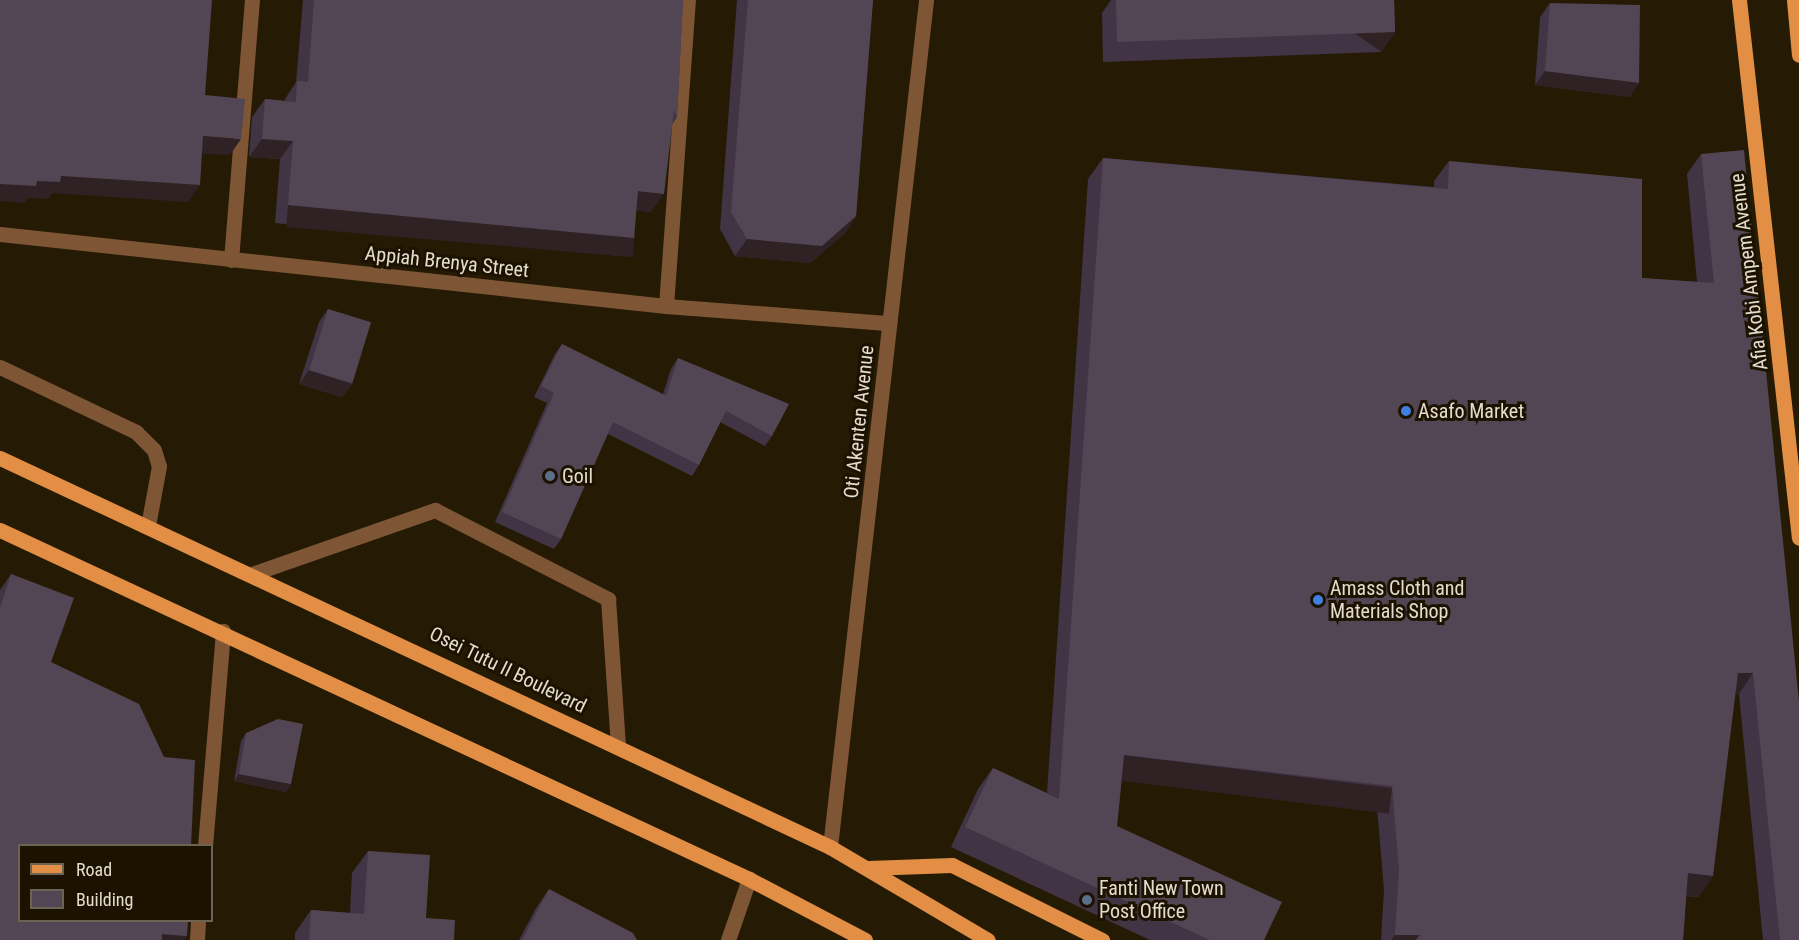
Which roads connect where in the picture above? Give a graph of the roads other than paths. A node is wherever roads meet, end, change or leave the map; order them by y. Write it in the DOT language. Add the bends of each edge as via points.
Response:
graph roads {
  1 [pos="252,0"];
  2 [pos="688,0"];
  3 [pos="926,0"];
  4 [pos="1739,0"];
  5 [pos="1794,0"];
  6 [pos="1799,56"];
  7 [pos="0,234"];
  8 [pos="231,260"];
  9 [pos="666,306"];
  10 [pos="889,323"];
  11 [pos="0,367"];
  12 [pos="0,458"];
  13 [pos="147,526"];
  14 [pos="0,530"];
  15 [pos="1799,538"];
  16 [pos="252,574"];
  17 [pos="223,631"];
  18 [pos="618,746"];
  19 [pos="205,844"];
  20 [pos="830,847"];
  21 [pos="868,868"];
  22 [pos="749,879"];
  23 [pos="198,922"];
  24 [pos="197,940"];
  25 [pos="728,940"];
  26 [pos="865,940"];
  27 [pos="988,940"];
  28 [pos="1102,940"];
  1 -- 8 [label="street"];
  2 -- 9 [label="street"];
  3 -- 10 [label="street, Oti Akenten Avenue"];
  4 -- 15 [label="main road, Afia Kobi Ampem Avenue"];
  5 -- 6 [label="main road"];
  7 -- 8 [label="street, Appiah Brenya Street"];
  8 -- 9 [label="street, Appiah Brenya Street"];
  9 -- 10 [label="street, Appiah Brenya Street"];
  10 -- 20 [label="street, Oti Akenten Avenue"];
  11 -- 13 [label="street" via="126,427 154,450 159,466"];
  12 -- 13 [label="main road, Osei Tutu II Boulevard"];
  13 -- 16 [label="main road, Osei Tutu II Boulevard"];
  14 -- 17 [label="main road"];
  16 -- 18 [label="main road, Osei Tutu II Boulevard"];
  16 -- 18 [label="street" via="435,510 608,599"];
  17 -- 19 [label="street"];
  17 -- 22 [label="main road"];
  18 -- 20 [label="main road, Osei Tutu II Boulevard"];
  20 -- 21 [label="main road, Osei Tutu II Boulevard"];
  21 -- 27 [label="main road, Osei Tutu II Boulevard"];
  21 -- 28 [label="main road" via="952,865"];
  22 -- 25 [label="street"];
  22 -- 26 [label="main road"];
  23 -- 24 [label="street"];
}
